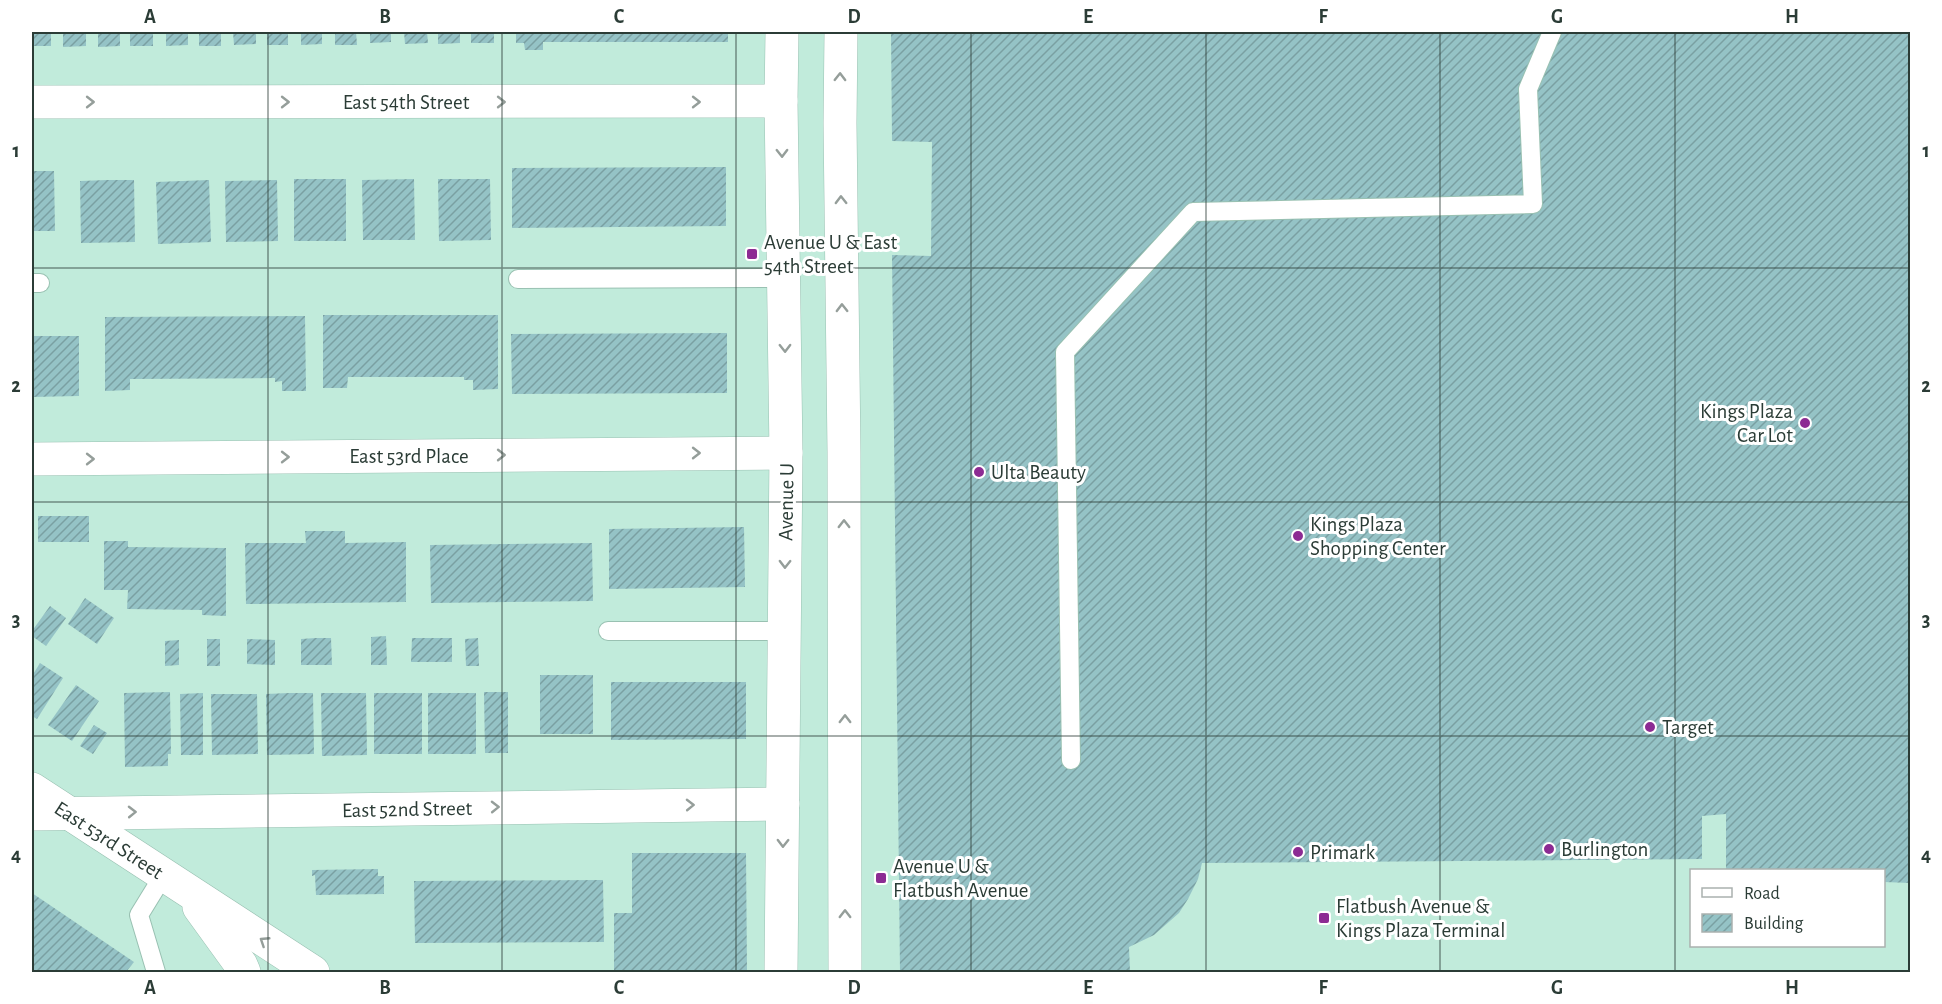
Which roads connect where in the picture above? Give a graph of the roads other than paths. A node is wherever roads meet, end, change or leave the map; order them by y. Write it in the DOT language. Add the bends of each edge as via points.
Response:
graph roads {
  1 [pos="782,32"];
  2 [pos="841,32"];
  3 [pos="1552,32"];
  4 [pos="781,101"];
  5 [pos="32,102"];
  6 [pos="784,278"];
  7 [pos="518,279"];
  8 [pos="786,453"];
  9 [pos="32,459"];
  10 [pos="608,631"];
  11 [pos="784,631"];
  12 [pos="1071,760"];
  13 [pos="32,789"];
  14 [pos="783,804"];
  15 [pos="68,813"];
  16 [pos="32,814"];
  17 [pos="175,884"];
  18 [pos="156,972"];
  19 [pos="244,972"];
  20 [pos="313,972"];
  21 [pos="781,972"];
  22 [pos="845,972"];
  1 -- 4 [label="street, Avenue U"];
  22 -- 2 [label="street, one-way"];
  3 -- 12 [label="lane" via="1528,89 1533,204 1193,212 1065,352"];
  5 -- 4 [label="street, East 54th Street, one-way"];
  4 -- 6 [label="street, Avenue U, one-way"];
  6 -- 7 [label="lane"];
  6 -- 8 [label="street, Avenue U, one-way"];
  9 -- 8 [label="street, East 53rd Place, one-way"];
  8 -- 11 [label="street, Avenue U, one-way"];
  10 -- 11 [label="lane"];
  11 -- 14 [label="street, Avenue U"];
  13 -- 15 [label="street, East 53rd Street"];
  15 -- 14 [label="street, East 52nd Street, one-way"];
  14 -- 21 [label="street, Avenue U, one-way"];
  15 -- 16 [label="street, East 52nd Street"];
  15 -- 17 [label="street, East 53rd Street"];
  17 -- 18 [label="lane" via="139,915"];
  17 -- 19 [label="street, East 53rd Street"];
  20 -- 17 [label="street, East 53rd Street, one-way"];
}
